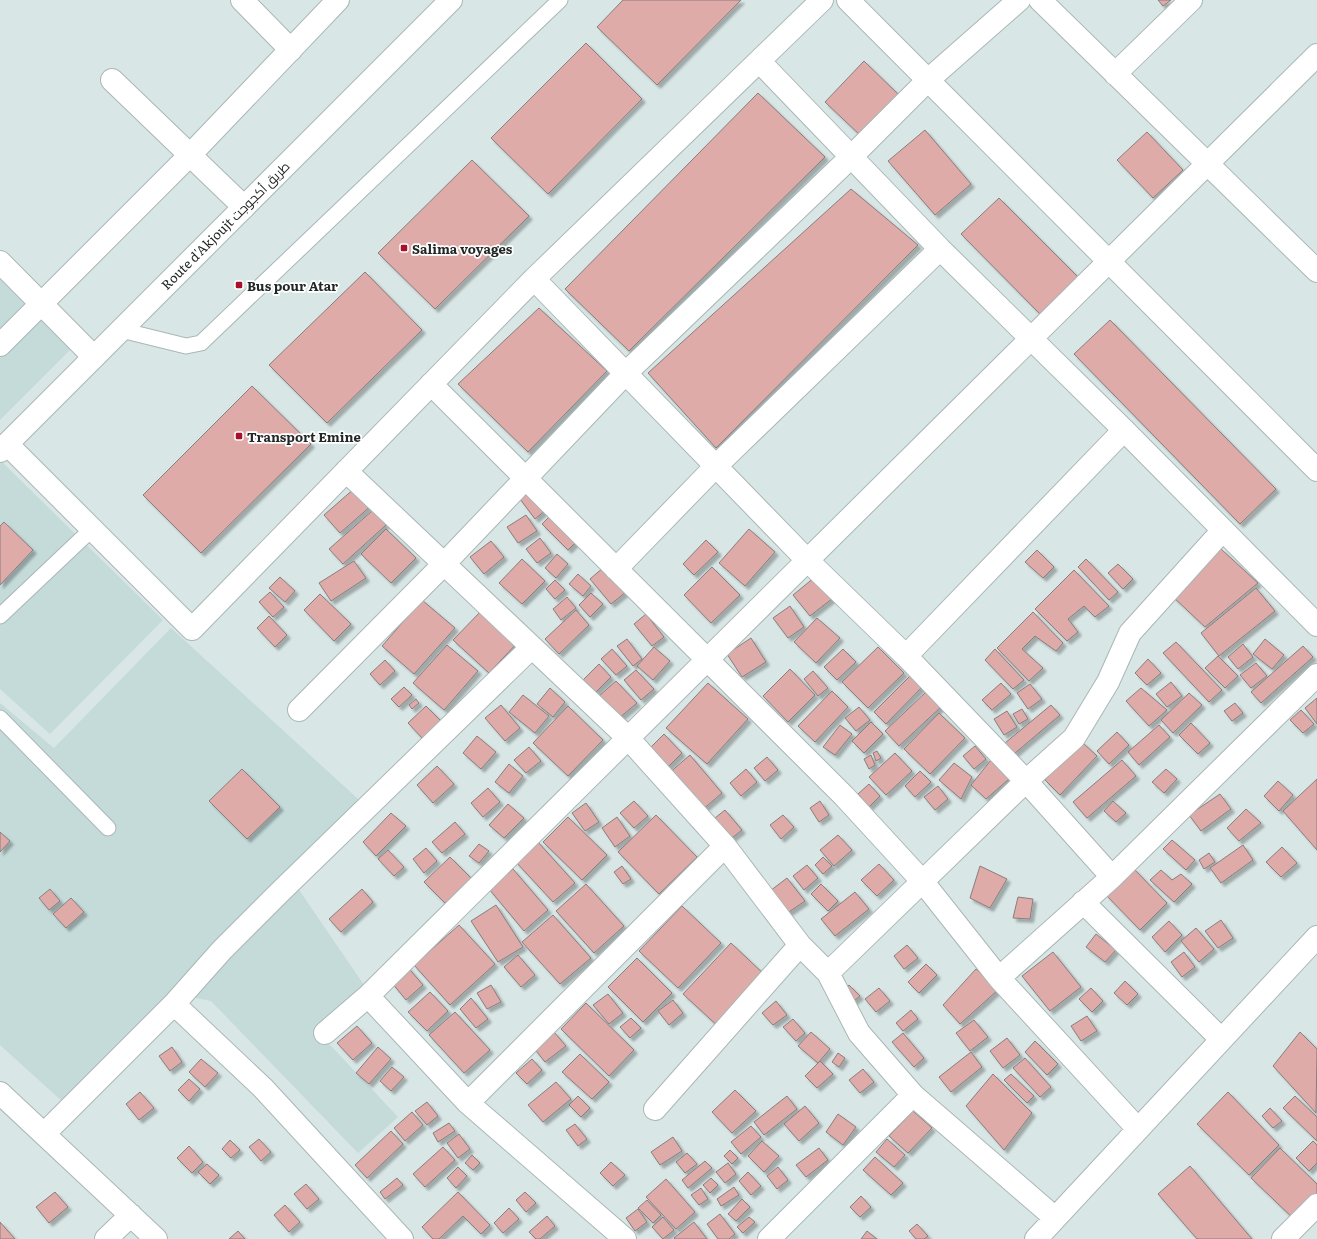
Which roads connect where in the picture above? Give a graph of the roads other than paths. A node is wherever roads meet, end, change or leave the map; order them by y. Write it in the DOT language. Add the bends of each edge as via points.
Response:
graph roads {
  1 [pos="242,0"];
  2 [pos="338,0"];
  3 [pos="451,0"];
  4 [pos="560,0"];
  5 [pos="822,0"];
  6 [pos="848,0"];
  7 [pos="1019,0"];
  8 [pos="1040,0"];
  9 [pos="1191,0"];
  10 [pos="291,50"];
  11 [pos="1317,55"];
  12 [pos="760,62"];
  13 [pos="1115,74"];
  14 [pos="112,80"];
  15 [pos="928,80"];
  16 [pos="190,155"];
  17 [pos="851,157"];
  18 [pos="1207,164"];
  19 [pos="244,207"];
  20 [pos="940,249"];
  21 [pos="1109,261"];
  22 [pos="0,262"];
  23 [pos="1315,264"];
  24 [pos="534,279"];
  25 [pos="42,305"];
  26 [pos="121,330"];
  27 [pos="1032,340"];
  28 [pos="0,346"];
  29 [pos="94,357"];
  30 [pos="626,374"];
  31 [pos="432,384"];
  32 [pos="1124,430"];
  33 [pos="3,447"];
  34 [pos="716,466"];
  35 [pos="1317,470"];
  36 [pos="346,471"];
  37 [pos="525,478"];
  38 [pos="92,529"];
  39 [pos="1223,530"];
  40 [pos="808,560"];
  41 [pos="444,564"];
  42 [pos="616,568"];
  43 [pos="0,616"];
  44 [pos="1317,625"];
  45 [pos="532,647"];
  46 [pos="906,656"];
  47 [pos="708,660"];
  48 [pos="1317,675"];
  49 [pos="299,710"];
  50 [pos="0,718"];
  51 [pos="628,738"];
  52 [pos="1026,781"];
  53 [pos="108,828"];
  54 [pos="725,846"];
  55 [pos="1112,877"];
  56 [pos="923,882"];
  57 [pos="1083,902"];
  58 [pos="1317,937"];
  59 [pos="800,945"];
  60 [pos="828,973"];
  61 [pos="999,978"];
  62 [pos="368,996"];
  63 [pos="174,1004"];
  64 [pos="325,1033"];
  65 [pos="1220,1039"];
  66 [pos="0,1093"];
  67 [pos="913,1095"];
  68 [pos="468,1103"];
  69 [pos="655,1109"];
  70 [pos="1138,1128"];
  71 [pos="44,1134"];
  72 [pos="1317,1205"];
  73 [pos="131,1214"];
  74 [pos="1054,1217"];
  75 [pos="106,1239"];
  76 [pos="156,1239"];
  77 [pos="402,1239"];
  78 [pos="625,1239"];
  79 [pos="769,1239"];
  80 [pos="1036,1239"];
  81 [pos="1283,1239"];
  1 -- 10 [label="main road"];
  2 -- 10 [label="main road"];
  3 -- 19 [label="main road, Route d'Akjoujt طريق أكجوجت"];
  4 -- 26 [label="lane" via="201,344 186,346"];
  5 -- 12 [label="main road"];
  6 -- 15 [label="main road"];
  7 -- 15 [label="main road"];
  8 -- 13 [label="main road"];
  9 -- 13 [label="main road"];
  10 -- 16 [label="main road"];
  11 -- 18 [label="main road"];
  12 -- 17 [label="main road"];
  12 -- 24 [label="main road"];
  13 -- 18 [label="main road"];
  14 -- 16 [label="main road"];
  15 -- 17 [label="main road"];
  15 -- 21 [label="main road"];
  16 -- 19 [label="main road"];
  16 -- 25 [label="main road"];
  17 -- 20 [label="main road"];
  17 -- 30 [label="main road"];
  18 -- 21 [label="main road"];
  18 -- 23 [label="main road"];
  19 -- 26 [label="main road, Route d'Akjoujt طريق أكجوجت"];
  20 -- 27 [label="main road"];
  20 -- 34 [label="main road"];
  21 -- 27 [label="main road"];
  21 -- 35 [label="main road"];
  22 -- 25 [label="main road"];
  24 -- 30 [label="main road"];
  24 -- 31 [label="main road"];
  25 -- 28 [label="main road"];
  25 -- 29 [label="main road"];
  26 -- 29 [label="main road, Route d'Akjoujt طريق أكجوجت"];
  27 -- 32 [label="main road"];
  27 -- 40 [label="main road"];
  29 -- 33 [label="main road, Route d'Akjoujt طريق أكجوجت"];
  30 -- 34 [label="main road"];
  30 -- 37 [label="main road"];
  31 -- 36 [label="main road"];
  31 -- 37 [label="main road"];
  32 -- 39 [label="main road"];
  32 -- 46 [label="main road"];
  33 -- 38 [label="main road"];
  34 -- 40 [label="main road"];
  34 -- 42 [label="main road"];
  36 -- 38 [label="main road" via="192,629"];
  36 -- 41 [label="main road"];
  37 -- 41 [label="main road"];
  37 -- 42 [label="main road"];
  38 -- 43 [label="lane"];
  39 -- 44 [label="main road"];
  39 -- 52 [label="main road" via="1130,633 1108,682 1074,738"];
  40 -- 46 [label="main road"];
  40 -- 47 [label="main road"];
  41 -- 45 [label="main road"];
  41 -- 49 [label="main road"];
  42 -- 47 [label="main road"];
  45 -- 51 [label="main road"];
  45 -- 63 [label="main road" via="278,894 222,950"];
  46 -- 52 [label="main road"];
  47 -- 51 [label="main road"];
  47 -- 56 [label="main road" via="844,796"];
  48 -- 55 [label="main road"];
  50 -- 53 [label="lane"];
  51 -- 54 [label="main road"];
  51 -- 62 [label="main road"];
  52 -- 55 [label="main road"];
  52 -- 56 [label="main road"];
  54 -- 59 [label="main road"];
  54 -- 68 [label="main road"];
  55 -- 57 [label="main road"];
  56 -- 60 [label="main road"];
  56 -- 61 [label="main road"];
  57 -- 61 [label="main road"];
  57 -- 65 [label="main road"];
  58 -- 65 [label="main road"];
  59 -- 60 [label="main road"];
  59 -- 69 [label="main road"];
  60 -- 67 [label="main road" via="859,1033"];
  61 -- 70 [label="main road"];
  62 -- 64 [label="main road"];
  62 -- 68 [label="main road"];
  63 -- 71 [label="main road"];
  63 -- 77 [label="main road" via="263,1088"];
  65 -- 70 [label="main road"];
  66 -- 71 [label="main road"];
  67 -- 74 [label="main road"];
  67 -- 79 [label="main road"];
  68 -- 78 [label="main road"];
  70 -- 74 [label="main road"];
  71 -- 73 [label="main road"];
  72 -- 81 [label="main road"];
  73 -- 75 [label="main road"];
  73 -- 76 [label="main road"];
  74 -- 80 [label="main road"];
}
